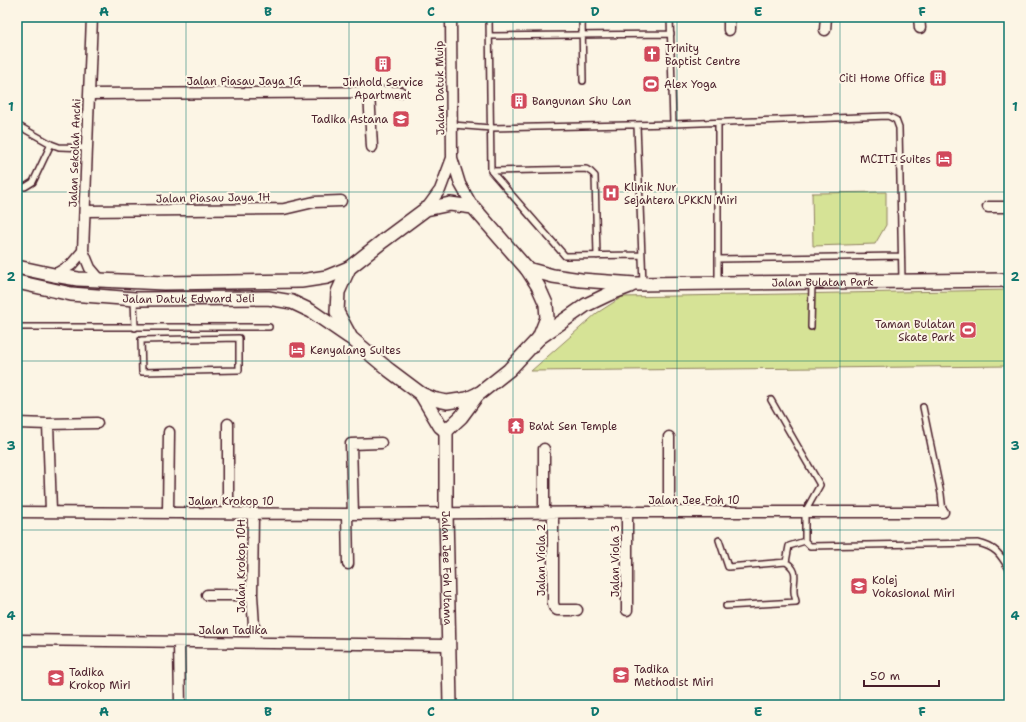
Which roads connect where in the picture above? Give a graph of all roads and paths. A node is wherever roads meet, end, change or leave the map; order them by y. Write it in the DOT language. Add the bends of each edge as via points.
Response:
graph roads {
  1 [pos="92,17"];
  2 [pos="451,17"];
  3 [pos="489,17"];
  4 [pos="582,17"];
  5 [pos="670,17"];
  6 [pos="729,17"];
  7 [pos="826,17"];
  8 [pos="919,17"];
  9 [pos="920,28"];
  10 [pos="729,30"];
  11 [pos="825,30"];
  12 [pos="671,34"];
  13 [pos="582,35"];
  14 [pos="489,36"];
  15 [pos="583,81"];
  16 [pos="369,92"];
  17 [pos="400,92"];
  18 [pos="89,94"];
  19 [pos="718,123"];
  20 [pos="673,124"];
  21 [pos="17,125"];
  22 [pos="453,125"];
  23 [pos="637,125"];
  24 [pos="491,128"];
  25 [pos="51,144"];
  26 [pos="87,148"];
  27 [pos="372,148"];
  28 [pos="452,158"];
  29 [pos="491,171"];
  30 [pos="17,186"];
  31 [pos="340,201"];
  32 [pos="473,207"];
  33 [pos="1009,207"];
  34 [pos="988,208"];
  35 [pos="426,209"];
  36 [pos="85,211"];
  37 [pos="83,251"];
  38 [pos="641,255"];
  39 [pos="597,256"];
  40 [pos="901,256"];
  41 [pos="718,259"];
  42 [pos="17,267"];
  43 [pos="349,268"];
  44 [pos="527,269"];
  45 [pos="54,275"];
  46 [pos="1009,280"];
  47 [pos="101,281"];
  48 [pos="17,282"];
  49 [pos="812,282"];
  50 [pos="902,282"];
  51 [pos="639,284"];
  52 [pos="718,284"];
  53 [pos="134,299"];
  54 [pos="21,327"];
  55 [pos="269,327"];
  56 [pos="812,327"];
  57 [pos="135,328"];
  58 [pos="351,338"];
  59 [pos="538,338"];
  60 [pos="141,340"];
  61 [pos="480,393"];
  62 [pos="421,394"];
  63 [pos="771,400"];
  64 [pos="923,407"];
  65 [pos="17,423"];
  66 [pos="97,423"];
  67 [pos="48,424"];
  68 [pos="228,424"];
  69 [pos="446,431"];
  70 [pos="169,432"];
  71 [pos="669,437"];
  72 [pos="381,443"];
  73 [pos="544,449"];
  74 [pos="51,511"];
  75 [pos="17,512"];
  76 [pos="168,512"];
  77 [pos="627,512"];
  78 [pos="669,512"];
  79 [pos="805,512"];
  80 [pos="943,512"];
  81 [pos="228,513"];
  82 [pos="253,513"];
  83 [pos="446,513"];
  84 [pos="548,513"];
  85 [pos="350,514"];
  86 [pos="719,540"];
  87 [pos="805,541"];
  88 [pos="1009,555"];
  89 [pos="1003,559"];
  90 [pos="786,562"];
  91 [pos="348,564"];
  92 [pos="1009,569"];
  93 [pos="252,595"];
  94 [pos="207,596"];
  95 [pos="726,606"];
  96 [pos="577,610"];
  97 [pos="627,610"];
  98 [pos="17,640"];
  99 [pos="179,642"];
  100 [pos="255,642"];
  101 [pos="448,645"];
  102 [pos="180,705"];
  103 [pos="450,705"];
  1 -- 18 [label="street, Jalan Sekolah Anchi"];
  2 -- 22 [label="street, Jalan Datuk Muip"];
  3 -- 14 [label="lane"];
  4 -- 13 [label="lane"];
  5 -- 12 [label="lane"];
  6 -- 10 [label="street"];
  7 -- 11 [label="street"];
  8 -- 9 [label="street"];
  12 -- 13 [label="lane"];
  12 -- 20 [label="lane"];
  13 -- 14 [label="lane"];
  13 -- 15 [label="lane"];
  14 -- 24 [label="lane"];
  16 -- 17 [label="street, Jalan Piasau Jaya 1G"];
  16 -- 18 [label="street, Jalan Piasau Jaya 1G"];
  16 -- 27 [label="street"];
  18 -- 26 [label="street, Jalan Sekolah Anchi"];
  19 -- 20 [label="lane"];
  19 -- 40 [label="lane" via="888,116 896,120 899,128"];
  19 -- 41 [label="lane"];
  20 -- 23 [label="lane"];
  21 -- 25 [label="lane"];
  22 -- 24 [label="lane"];
  22 -- 28 [label="street, Jalan Datuk Muip"];
  23 -- 24 [label="lane"];
  23 -- 38 [label="lane"];
  24 -- 29 [label="lane"];
  25 -- 26 [label="lane" via="59,147"];
  25 -- 30 [label="lane" via="33,182 25,187"];
  26 -- 36 [label="street, Jalan Sekolah Anchi"];
  28 -- 32 [label="street" via="460,184"];
  28 -- 35 [label="street" via="440,190"];
  29 -- 39 [label="lane" via="565,256"];
  29 -- 39 [label="lane" via="586,169 591,172 595,176"];
  31 -- 36 [label="street, Jalan Piasau Jaya 1H" via="314,202 284,209"];
  32 -- 35 [label="street" via="450,204"];
  32 -- 44 [label="street"];
  33 -- 34 [label="street"];
  35 -- 43 [label="street"];
  36 -- 37 [label="street, Jalan Sekolah Anchi"];
  37 -- 45 [label="street" via="71,265"];
  37 -- 47 [label="street" via="90,268"];
  38 -- 39 [label="lane"];
  38 -- 51 [label="lane"];
  40 -- 41 [label="lane"];
  40 -- 50 [label="lane"];
  41 -- 52 [label="lane"];
  42 -- 45 [label="street, Jalan Datuk Edward Jeli"];
  43 -- 47 [label="street, Jalan Datuk Edward Jeli" via="327,277 301,281"];
  43 -- 58 [label="street" via="338,292 338,312"];
  44 -- 51 [label="street, Jalan Bulatan Park" via="581,280"];
  44 -- 59 [label="street" via="546,304 547,318"];
  45 -- 47 [label="street, Jalan Datuk Edward Jeli"];
  46 -- 50 [label="street, Jalan Bulatan Park"];
  48 -- 53 [label="street, Jalan Datuk Edward Jeli" via="72,294"];
  49 -- 50 [label="street, Jalan Bulatan Park"];
  49 -- 52 [label="street, Jalan Bulatan Park"];
  49 -- 56 [label="lane"];
  51 -- 52 [label="street, Jalan Bulatan Park"];
  51 -- 59 [label="street" via="586,305"];
  53 -- 57 [label="lane"];
  53 -- 58 [label="street, Jalan Datuk Edward Jeli" via="268,298 292,302 311,311"];
  54 -- 57 [label="lane"];
  55 -- 57 [label="lane"];
  58 -- 62 [label="street, Jalan Datuk Edward Jeli"];
  59 -- 61 [label="street" via="509,370"];
  60 -- 60 [label="lane" via="142,372 239,370 239,338"];
  61 -- 62 [label="street" via="467,399 447,402"];
  61 -- 69 [label="street"];
  62 -- 69 [label="street" via="440,426"];
  63 -- 79 [label="lane" via="820,485"];
  64 -- 80 [label="lane"];
  65 -- 67 [label="street"];
  66 -- 67 [label="street"];
  67 -- 74 [label="street"];
  68 -- 81 [label="street"];
  69 -- 83 [label="street, Jalan Jee Foh Utama"];
  70 -- 76 [label="street"];
  71 -- 78 [label="street"];
  72 -- 85 [label="street" via="351,444"];
  73 -- 84 [label="street"];
  74 -- 75 [label="street, Jalan Krokop 10"];
  74 -- 76 [label="street, Jalan Krokop 10"];
  76 -- 81 [label="street, Jalan Krokop 10"];
  77 -- 78 [label="street, Jalan Jee Foh 10"];
  77 -- 84 [label="street, Jalan Jee Foh 10"];
  77 -- 97 [label="street, Jalan Viola 3"];
  78 -- 79 [label="street, Jalan Jee Foh 10"];
  79 -- 80 [label="street, Jalan Jee Foh 10"];
  79 -- 87 [label="lane"];
  81 -- 82 [label="street, Jalan Krokop 10"];
  82 -- 85 [label="street, Jalan Krokop 10"];
  82 -- 93 [label="street, Jalan Krokop 10H"];
  83 -- 84 [label="street, Jalan Jee Foh 10"];
  83 -- 85 [label="street, Jalan Krokop 10"];
  83 -- 101 [label="street, Jalan Jee Foh Utama"];
  84 -- 96 [label="street, Jalan Viola 2" via="554,607 557,610"];
  85 -- 91 [label="street"];
  86 -- 90 [label="lane" via="728,567"];
  87 -- 89 [label="lane" via="810,546 978,543 990,546"];
  87 -- 90 [label="lane" via="789,546"];
  88 -- 89 [label="lane"];
  89 -- 92 [label="lane"];
  90 -- 95 [label="lane" via="795,573 796,602"];
  93 -- 94 [label="street"];
  93 -- 100 [label="street, Jalan Krokop 10H"];
  98 -- 99 [label="street, Jalan Tadika"];
  99 -- 100 [label="street, Jalan Tadika"];
  99 -- 102 [label="street"];
  100 -- 101 [label="street, Jalan Tadika"];
  101 -- 103 [label="street, Jalan Jee Foh Utama"];
}
